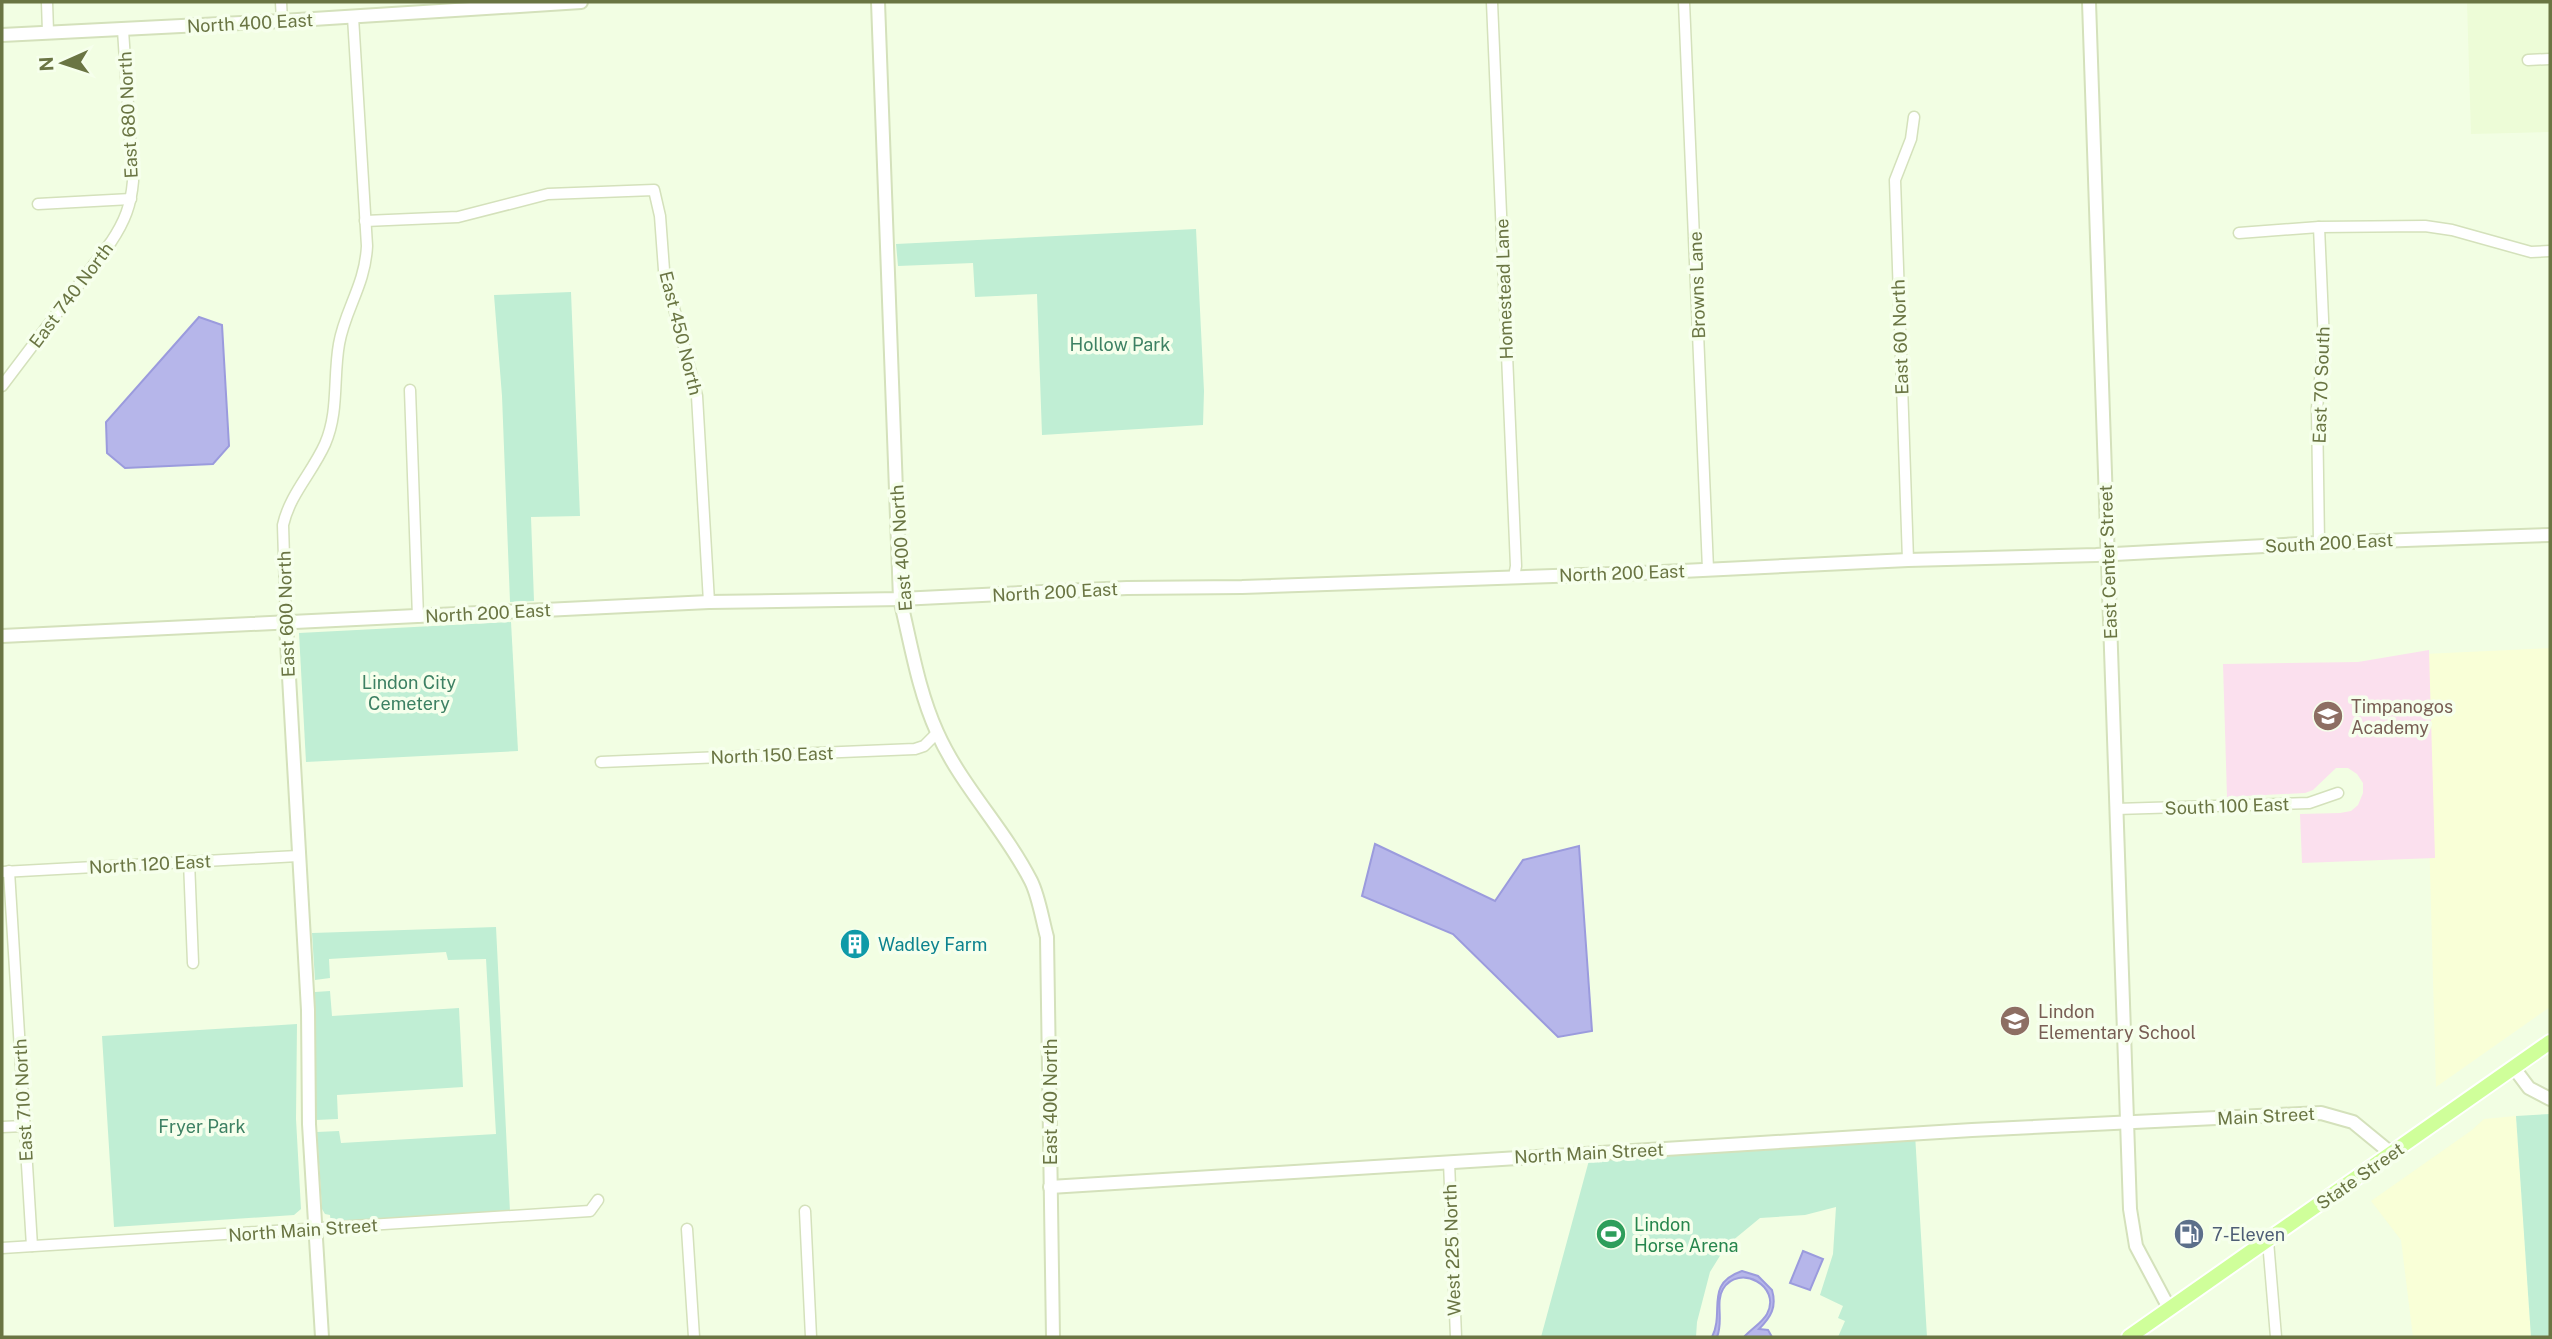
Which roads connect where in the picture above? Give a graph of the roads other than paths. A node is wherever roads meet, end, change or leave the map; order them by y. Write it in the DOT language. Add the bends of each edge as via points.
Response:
graph roads {
  1 [pos="47,2"];
  2 [pos="281,2"];
  3 [pos="572,2"];
  4 [pos="582,2"];
  5 [pos="878,2"];
  6 [pos="1492,2"];
  7 [pos="1684,2"];
  8 [pos="2089,2"];
  9 [pos="353,17"];
  10 [pos="282,22"];
  11 [pos="124,30"];
  12 [pos="48,32"];
  13 [pos="2,36"];
  14 [pos="2550,59"];
  15 [pos="2528,60"];
  16 [pos="1914,117"];
  17 [pos="131,199"];
  18 [pos="38,204"];
  19 [pos="365,221"];
  20 [pos="2319,227"];
  21 [pos="2239,233"];
  22 [pos="2550,251"];
  23 [pos="2,386"];
  24 [pos="410,390"];
  25 [pos="2550,535"];
  26 [pos="2319,543"];
  27 [pos="2108,554"];
  28 [pos="1908,560"];
  29 [pos="1708,569"];
  30 [pos="1514,576"];
  31 [pos="900,598"];
  32 [pos="709,603"];
  33 [pos="418,617"];
  34 [pos="286,624"];
  35 [pos="2,636"];
  36 [pos="937,733"];
  37 [pos="601,761"];
  38 [pos="2338,793"];
  39 [pos="2116,809"];
  40 [pos="298,856"];
  41 [pos="189,861"];
  42 [pos="5,871"];
  43 [pos="192,963"];
  44 [pos="2550,1042"];
  45 [pos="2514,1068"];
  46 [pos="2550,1099"];
  47 [pos="2128,1123"];
  48 [pos="24,1126"];
  49 [pos="2,1127"];
  50 [pos="2392,1154"];
  51 [pos="1449,1162"];
  52 [pos="1051,1187"];
  53 [pos="598,1200"];
  54 [pos="804,1211"];
  55 [pos="314,1229"];
  56 [pos="687,1229"];
  57 [pos="2268,1241"];
  58 [pos="32,1246"];
  59 [pos="2,1248"];
  60 [pos="2169,1308"];
  61 [pos="322,1337"];
  62 [pos="694,1337"];
  63 [pos="811,1337"];
  64 [pos="1053,1337"];
  65 [pos="1456,1337"];
  66 [pos="2129,1337"];
  67 [pos="2276,1337"];
  1 -- 12 [label="street"];
  2 -- 10 [label="street"];
  3 -- 4 [label="street, North 400 East"];
  3 -- 9 [label="street, North 400 East"];
  5 -- 31 [label="street, East 400 North"];
  6 -- 30 [label="street, Homestead Lane"];
  7 -- 29 [label="street, Browns Lane"];
  8 -- 27 [label="street, East Center Street"];
  9 -- 10 [label="street, North 400 East"];
  9 -- 19 [label="street, East 600 North"];
  10 -- 11 [label="street, North 400 East"];
  11 -- 12 [label="street, North 400 East"];
  11 -- 17 [label="street, East 680 North"];
  12 -- 13 [label="street, North 400 East"];
  14 -- 15 [label="street"];
  16 -- 28 [label="street, East 60 North" via="1895,180"];
  17 -- 18 [label="street"];
  17 -- 23 [label="street, East 740 North" via="126,219 111,242"];
  19 -- 32 [label="street, East 450 North" via="458,217 548,194 654,190 664,270 697,396"];
  19 -- 34 [label="street, East 600 North" via="366,267 339,341 331,428 291,500 283,525"];
  20 -- 21 [label="street"];
  20 -- 22 [label="street" via="2425,226 2531,252"];
  20 -- 26 [label="street, East 70 South" via="2324,342 2317,408"];
  24 -- 33 [label="street"];
  25 -- 26 [label="street, South 200 East"];
  26 -- 27 [label="street, South 200 East"];
  27 -- 28 [label="street, North 200 East"];
  27 -- 39 [label="street, East Center Street"];
  28 -- 29 [label="street, North 200 East"];
  29 -- 30 [label="street, North 200 East"];
  30 -- 31 [label="street, North 200 East"];
  31 -- 32 [label="street, North 200 East"];
  31 -- 36 [label="street, East 400 North" via="920,690"];
  32 -- 33 [label="street, North 200 East"];
  33 -- 34 [label="street, North 200 East"];
  34 -- 35 [label="street, North 200 East"];
  34 -- 40 [label="street, East 600 North"];
  36 -- 37 [label="street, North 150 East" via="924,747 915,749"];
  36 -- 52 [label="street, East 400 North" via="1032,883 1047,937"];
  38 -- 39 [label="street, South 100 East" via="2309,803"];
  39 -- 47 [label="street, East Center Street"];
  40 -- 41 [label="street, North 120 East"];
  40 -- 55 [label="street, East 600 North"];
  41 -- 42 [label="street, North 120 East"];
  41 -- 43 [label="street"];
  42 -- 48 [label="street, East 710 North"];
  44 -- 45 [label="main road, State Street"];
  45 -- 46 [label="street" via="2529,1088"];
  45 -- 50 [label="main road, State Street"];
  47 -- 50 [label="street, Main Street" via="2321,1112 2353,1122"];
  47 -- 51 [label="street, North Main Street"];
  47 -- 60 [label="street, East Center Street" via="2130,1209 2136,1246"];
  48 -- 49 [label="street"];
  48 -- 58 [label="street, East 710 North"];
  50 -- 57 [label="main road, State Street"];
  51 -- 52 [label="street, North Main Street"];
  51 -- 65 [label="street, West 225 North"];
  52 -- 64 [label="street, East 400 North"];
  53 -- 55 [label="street, North Main Street" via="590,1211"];
  54 -- 63 [label="street"];
  55 -- 58 [label="street, North Main Street"];
  55 -- 61 [label="street, East 600 North"];
  56 -- 62 [label="street"];
  57 -- 60 [label="main road, State Street"];
  57 -- 67 [label="street"];
  58 -- 59 [label="street, North Main Street"];
  60 -- 66 [label="main road, State Street"];
}
